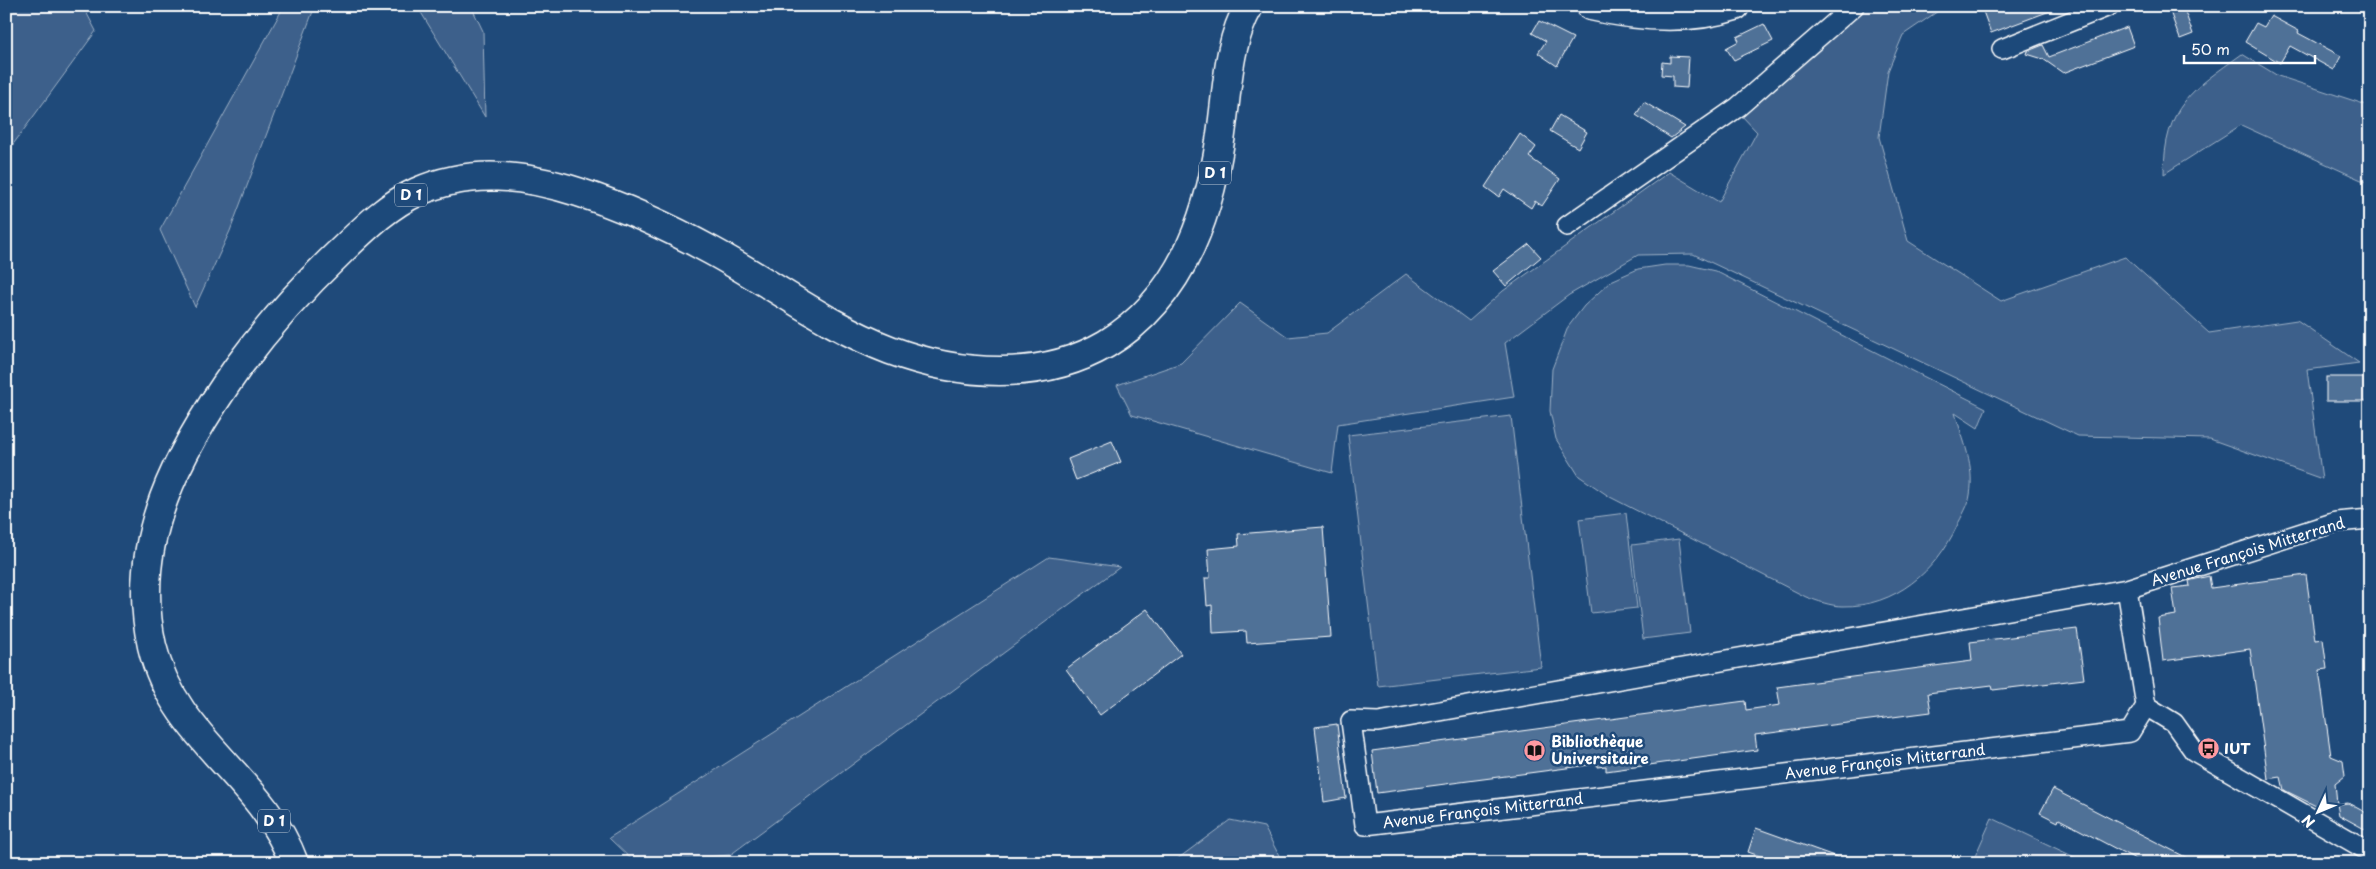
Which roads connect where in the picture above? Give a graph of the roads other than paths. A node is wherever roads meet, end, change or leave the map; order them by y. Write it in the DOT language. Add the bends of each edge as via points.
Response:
graph roads {
  1 [pos="1249,6"];
  2 [pos="1591,6"];
  3 [pos="1735,6"];
  4 [pos="1854,6"];
  5 [pos="2109,6"];
  6 [pos="2002,49"];
  7 [pos="1567,226"];
  8 [pos="2370,519"];
  9 [pos="2127,589"];
  10 [pos="2146,706"];
  11 [pos="2370,852"];
  12 [pos="294,863"];
  1 -- 12 [label="main road, D 1" via="1233,43 1221,140 1208,205 1188,253 1156,300 1108,343 1080,356 1031,369 984,371 948,366 889,349 842,326 708,249 597,199 538,180 492,175 457,179 416,192 391,207 319,272 248,354 207,414 175,471 160,504 149,542 148,620 164,681 199,736 280,829"];
  2 -- 3 [label="main road" via="1614,12 1679,16"];
  4 -- 7 [label="street" via="1738,107"];
  5 -- 6 [label="street"];
  8 -- 9 [label="street, Avenue François Mitterrand" via="2336,522"];
  9 -- 10 [label="street"];
  9 -- 10 [label="street, Avenue François Mitterrand" via="1378,722 1351,721 1364,825 2130,732"];
  10 -- 11 [label="street" via="2174,724 2194,751"];
}
